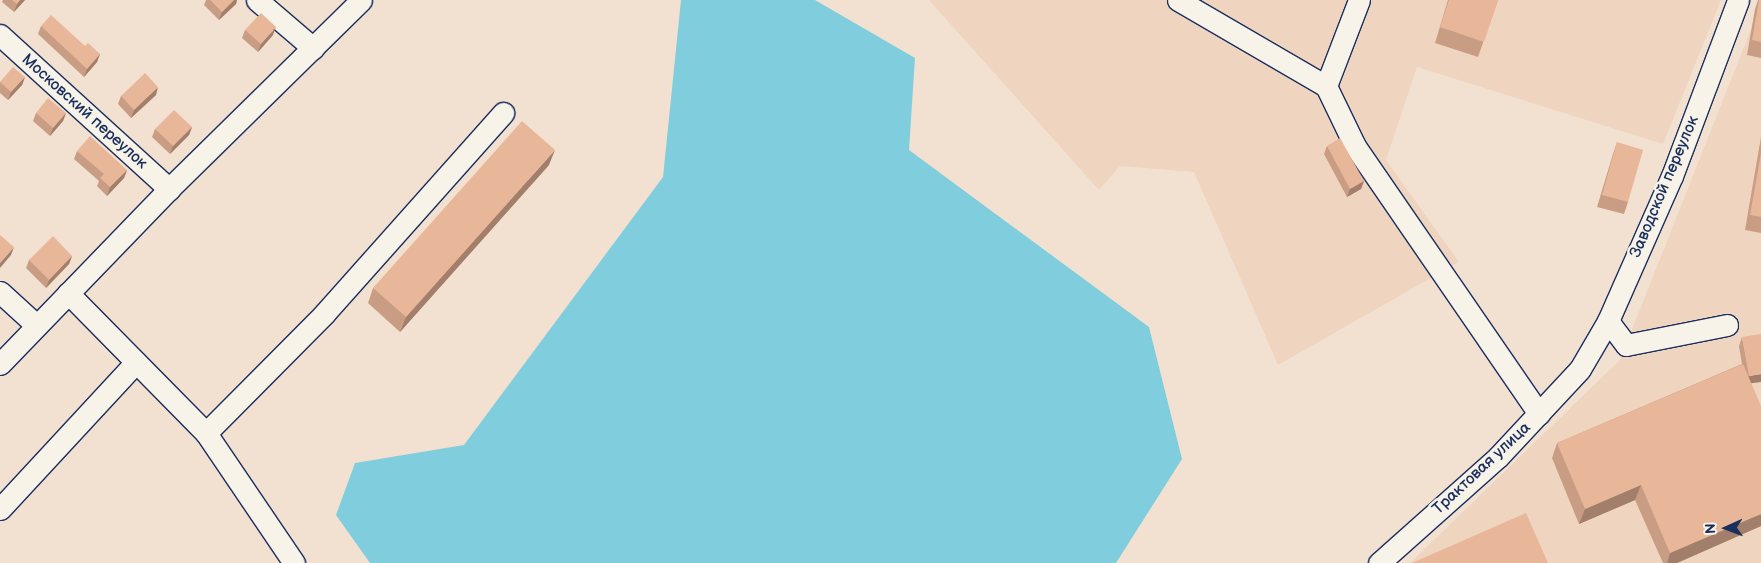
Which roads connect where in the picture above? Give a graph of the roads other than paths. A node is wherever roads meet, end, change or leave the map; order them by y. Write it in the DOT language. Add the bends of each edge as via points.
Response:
graph roads {
  1 [pos="257,0"];
  2 [pos="361,0"];
  3 [pos="1178,0"];
  4 [pos="1358,0"];
  5 [pos="1738,0"];
  6 [pos="0,35"];
  7 [pos="313,48"];
  8 [pos="1326,86"];
  9 [pos="503,113"];
  10 [pos="169,188"];
  11 [pos="0,292"];
  12 [pos="68,293"];
  13 [pos="1608,321"];
  14 [pos="1727,324"];
  15 [pos="36,325"];
  16 [pos="136,362"];
  17 [pos="0,364"];
  18 [pos="1580,369"];
  19 [pos="1539,414"];
  20 [pos="206,432"];
  21 [pos="0,509"];
  22 [pos="294,563"];
  23 [pos="1379,563"];
  1 -- 7 [label="street"];
  2 -- 7 [label="street"];
  3 -- 8 [label="street"];
  4 -- 8 [label="street"];
  5 -- 13 [label="street, Заводской переулок" via="1672,176"];
  6 -- 10 [label="street, Московский переулок"];
  7 -- 10 [label="street"];
  8 -- 19 [label="street" via="1355,146"];
  9 -- 20 [label="street" via="325,313"];
  10 -- 12 [label="street"];
  11 -- 15 [label="street"];
  12 -- 15 [label="street"];
  12 -- 16 [label="street"];
  13 -- 14 [label="street" via="1626,344"];
  13 -- 18 [label="street, Заводской переулок"];
  15 -- 17 [label="street"];
  16 -- 20 [label="street"];
  16 -- 21 [label="street"];
  18 -- 19 [label="street, Трактовая улица"];
  19 -- 23 [label="street, Трактовая улица"];
  20 -- 22 [label="street"];
}
